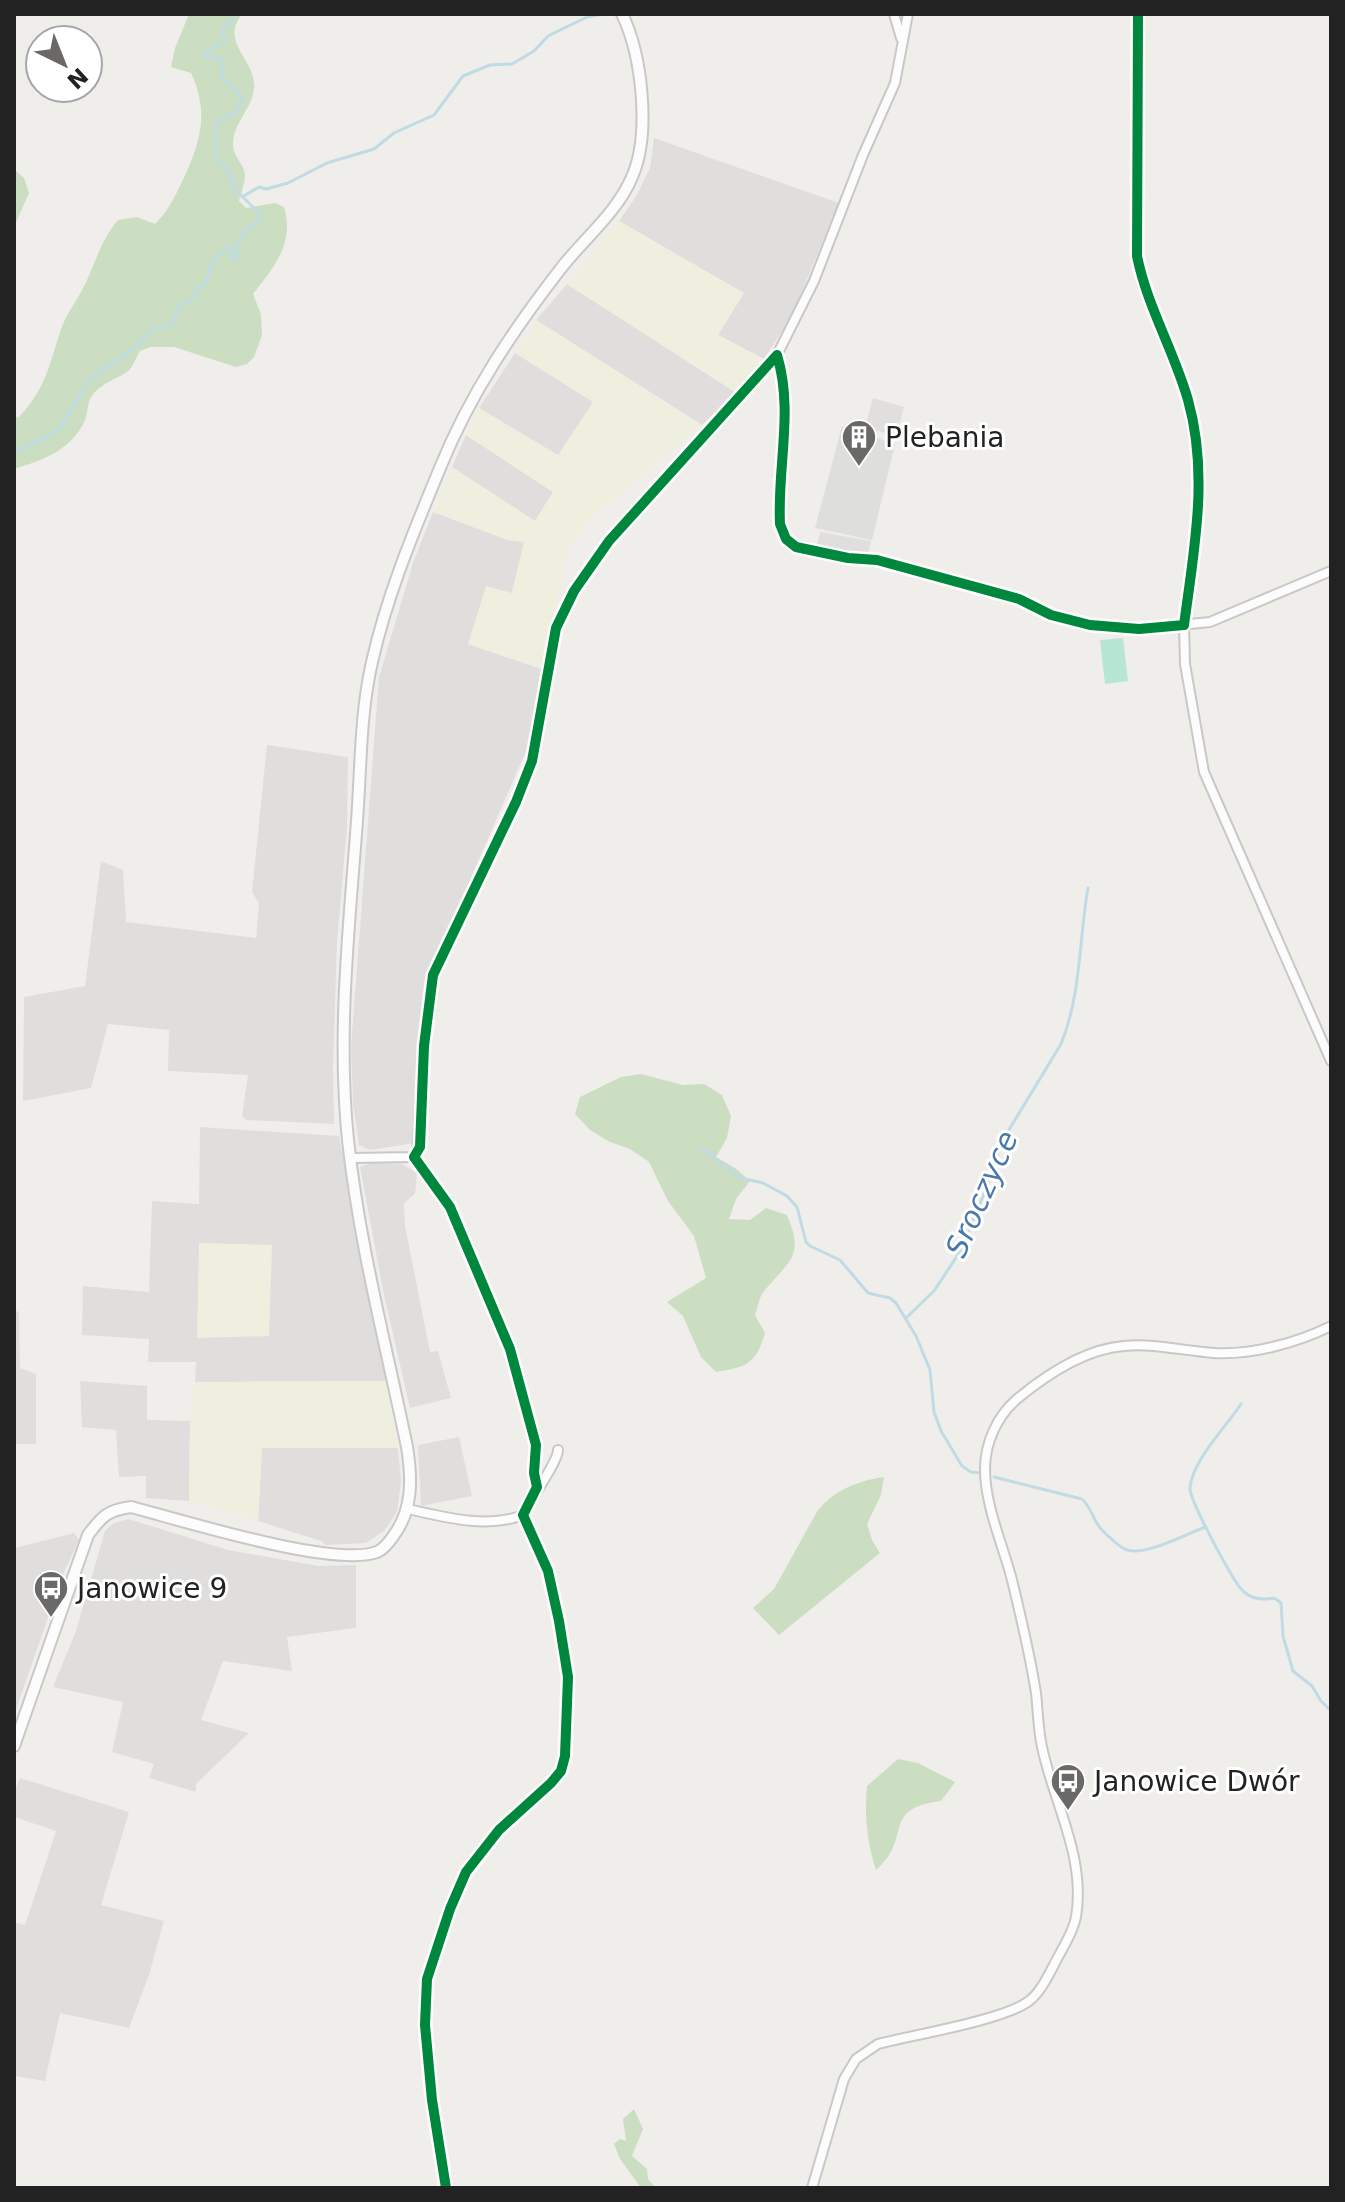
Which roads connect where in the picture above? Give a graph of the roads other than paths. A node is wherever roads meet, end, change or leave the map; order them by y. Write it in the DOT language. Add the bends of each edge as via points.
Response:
graph roads {
  1 [pos="622,14"];
  2 [pos="894,14"];
  3 [pos="908,14"];
  4 [pos="1138,14"];
  5 [pos="902,39"];
  6 [pos="777,355"];
  7 [pos="1331,571"];
  8 [pos="1184,625"];
  9 [pos="1331,1061"];
  10 [pos="351,1158"];
  11 [pos="1331,1326"];
  12 [pos="558,1450"];
  13 [pos="408,1509"];
  14 [pos="523,1515"];
  15 [pos="14,1746"];
  16 [pos="446,2188"];
  17 [pos="812,2188"];
  1 -- 10 [label="street" via="636,50 641,90 640,141 632,178 531,308 469,403 419,520 372,661 343,1011 342,1070"];
  2 -- 5 [label="street"];
  3 -- 5 [label="street"];
  4 -- 8 [label="street" via="1137,256 1188,400 1200,493"];
  5 -- 6 [label="street" via="895,83 814,281"];
  6 -- 8 [label="street" via="786,399 780,524 796,547 877,560 1019,599 1051,615 1090,625"];
  6 -- 10 [label="street" via="609,541 574,591 556,628 532,761 433,975 417,1154"];
  7 -- 8 [label="street" via="1210,622"];
  8 -- 9 [label="street" via="1185,664 1204,772"];
  10 -- 13 [label="street" via="409,1457"];
  11 -- 17 [label="street" via="1258,1350 1217,1353 1120,1346 1050,1375 1015,1401 997,1423 986,1448 987,1484 1036,1691 1041,1745 1073,1848 1076,1919 1030,2000 1000,2014 878,2044 862,2053 844,2079"];
  12 -- 14 [label="street"];
  13 -- 14 [label="street" via="469,1521"];
  13 -- 15 [label="street" via="380,1551 362,1555 307,1552 131,1507 112,1510 88,1535"];
  14 -- 16 [label="street" via="548,1571 559,1621 568,1677 566,1748 561,1771 499,1830 466,1872 427,1979 425,2025"];
}
